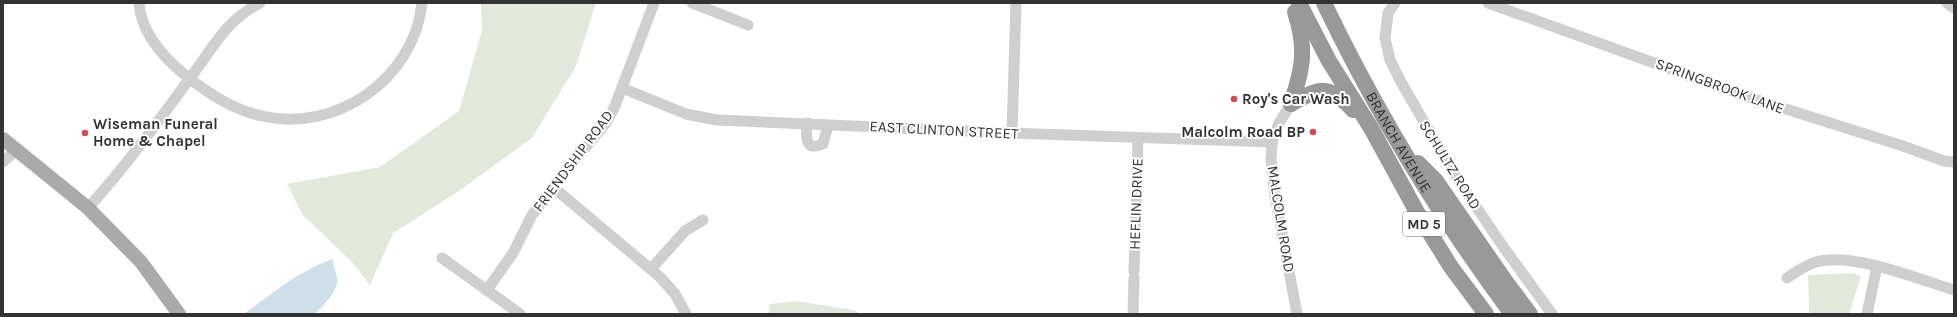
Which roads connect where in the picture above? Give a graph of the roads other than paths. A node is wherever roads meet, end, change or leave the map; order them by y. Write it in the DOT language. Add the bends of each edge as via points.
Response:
graph roads {
  1 [pos="139,3"];
  2 [pos="260,3"];
  3 [pos="422,3"];
  4 [pos="654,3"];
  5 [pos="692,3"];
  6 [pos="1016,3"];
  7 [pos="1292,3"];
  8 [pos="1299,3"];
  9 [pos="1324,3"];
  10 [pos="1334,3"];
  11 [pos="1395,3"];
  12 [pos="1488,3"];
  13 [pos="1947,3"];
  14 [pos="1954,8"];
  15 [pos="748,25"];
  16 [pos="1344,42"];
  17 [pos="190,79"];
  18 [pos="622,88"];
  19 [pos="1291,104"];
  20 [pos="807,124"];
  21 [pos="828,125"];
  22 [pos="1371,128"];
  23 [pos="1012,133"];
  24 [pos="1138,138"];
  25 [pos="3,139"];
  26 [pos="1272,142"];
  27 [pos="1399,144"];
  28 [pos="16,150"];
  29 [pos="3,162"];
  30 [pos="1954,162"];
  31 [pos="553,187"];
  32 [pos="88,208"];
  33 [pos="703,220"];
  34 [pos="442,258"];
  35 [pos="1877,266"];
  36 [pos="651,269"];
  37 [pos="1787,278"];
  38 [pos="487,290"];
  39 [pos="1954,290"];
  40 [pos="179,314"];
  41 [pos="520,314"];
  42 [pos="686,314"];
  43 [pos="1133,314"];
  44 [pos="1297,314"];
  45 [pos="1486,314"];
  46 [pos="1512,314"];
  47 [pos="1530,314"];
  48 [pos="1552,314"];
  49 [pos="1867,314"];
  1 -- 17 [label="street" via="144,25 155,45"];
  2 -- 17 [label="street" via="236,17 224,29"];
  3 -- 17 [label="street" via="414,35 396,67 363,98 332,113 298,119 263,116 224,102"];
  4 -- 18 [label="street, FRIENDSHIP ROAD"];
  5 -- 15 [label="street"];
  6 -- 23 [label="street"];
  7 -- 19 [label="highway" via="1300,26 1303,53 1301,74"];
  8 -- 22 [label="highway, BRANCH AVENUE / MD 5" via="1329,61"];
  9 -- 16 [label="highway, BRANCH AVENUE / MD 5"];
  10 -- 16 [label="highway"];
  11 -- 48 [label="street, SCHULTZ ROAD" via="1388,13 1385,38 1392,66 1456,177"];
  12 -- 30 [label="street, SPRINGBROOK LANE" via="1751,98 1944,161"];
  13 -- 14 [label="street"];
  16 -- 27 [label="highway, BRANCH AVENUE / MD 5"];
  17 -- 32 [label="street" via="120,172"];
  18 -- 20 [label="street, EAST CLINTON STREET" via="674,110 699,117"];
  18 -- 31 [label="street, FRIENDSHIP ROAD" via="606,123"];
  19 -- 22 [label="highway" via="1320,90 1334,93"];
  19 -- 26 [label="street, MALCOLM ROAD" via="1279,123"];
  20 -- 21 [label="street, EAST CLINTON STREET"];
  20 -- 21 [label="street" via="806,141 814,146 825,141"];
  21 -- 23 [label="street, EAST CLINTON STREET"];
  22 -- 45 [label="highway, BRANCH AVENUE / MD 5" via="1418,214"];
  23 -- 24 [label="street, EAST CLINTON STREET"];
  24 -- 26 [label="street, EAST CLINTON STREET"];
  24 -- 43 [label="street, HEFLIN DRIVE"];
  25 -- 28 [label="main road"];
  26 -- 44 [label="street, MALCOLM ROAD" via="1274,190"];
  27 -- 46 [label="highway, BRANCH AVENUE / MD 5" via="1473,260"];
  27 -- 47 [label="highway" via="1436,181"];
  28 -- 29 [label="street"];
  28 -- 32 [label="main road"];
  31 -- 36 [label="street"];
  31 -- 38 [label="street, FRIENDSHIP ROAD" via="532,215 514,253"];
  32 -- 40 [label="main road" via="141,262"];
  33 -- 36 [label="street" via="685,231"];
  34 -- 38 [label="street"];
  35 -- 37 [label="street" via="1824,260 1810,264"];
  35 -- 39 [label="street"];
  35 -- 49 [label="street"];
  36 -- 42 [label="street" via="669,286"];
  38 -- 41 [label="street"];
}
